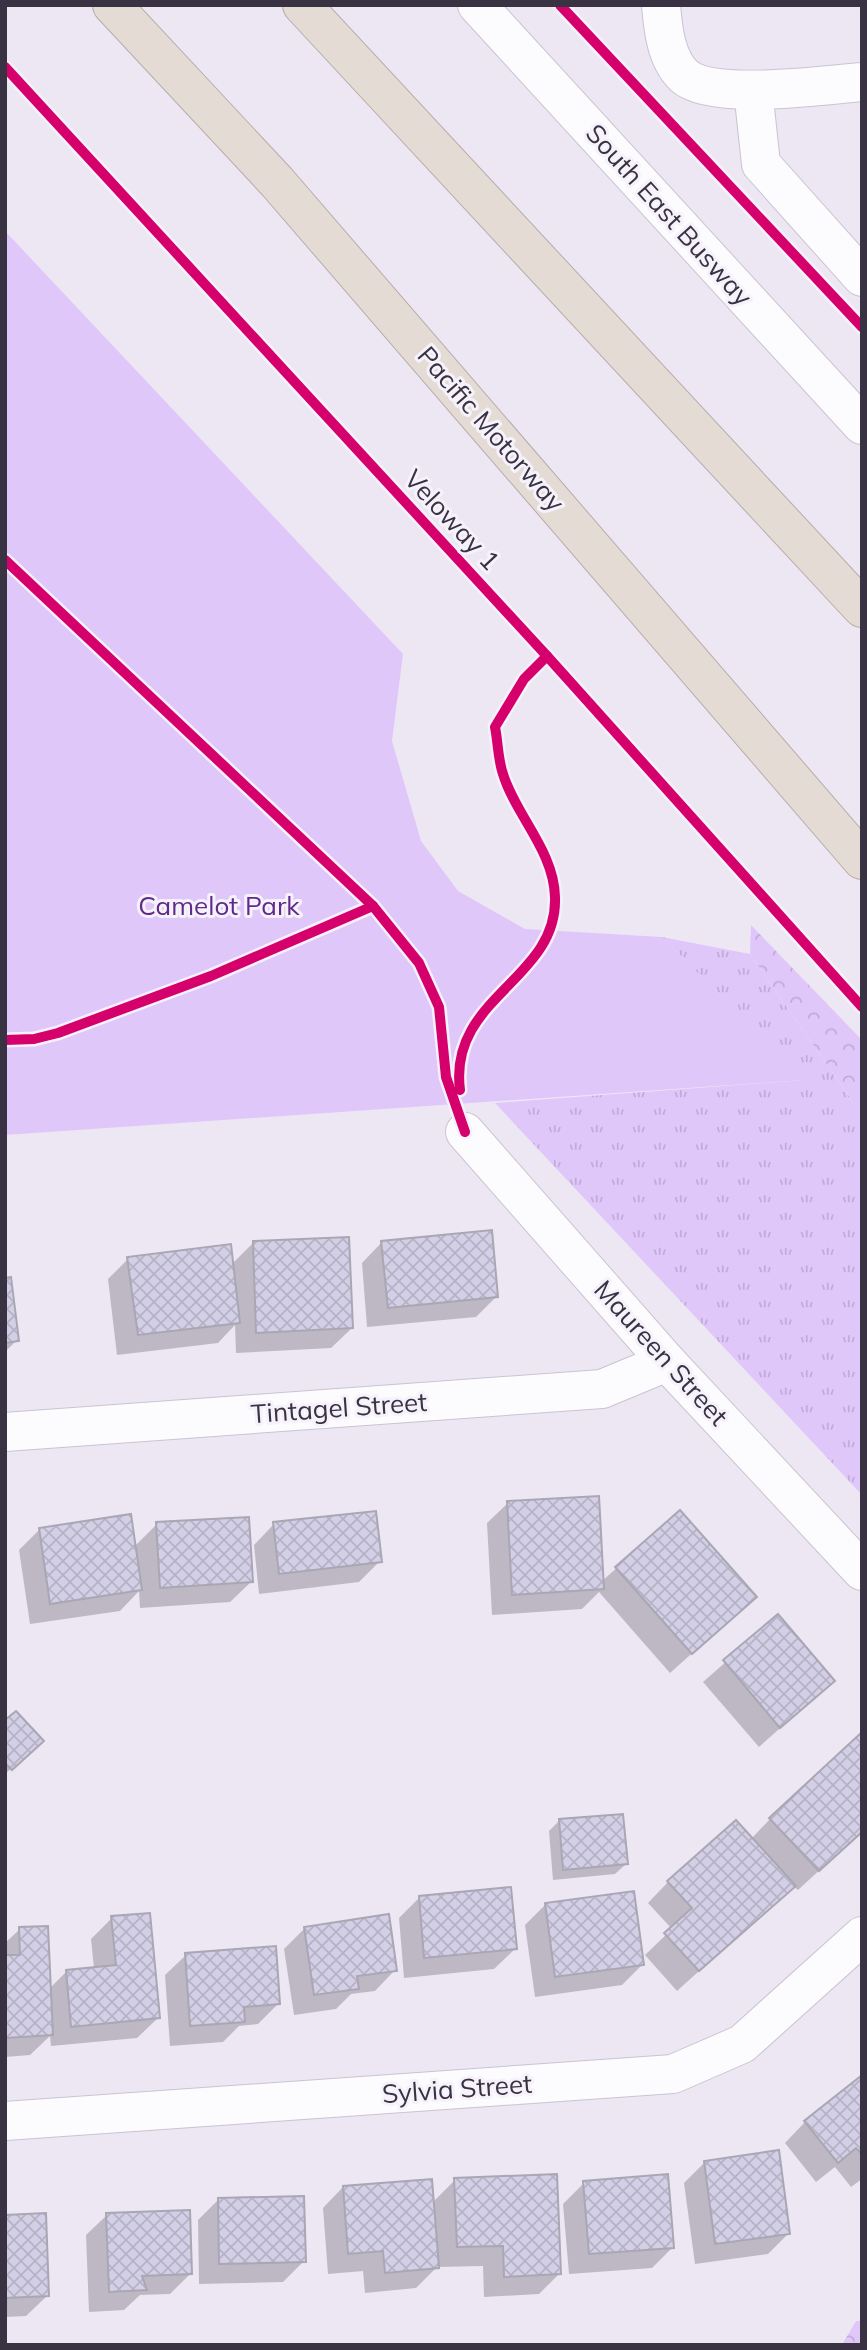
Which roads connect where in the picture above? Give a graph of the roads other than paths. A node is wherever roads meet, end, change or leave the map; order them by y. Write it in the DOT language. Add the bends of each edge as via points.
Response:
graph roads {
  1 [pos="112,5"];
  2 [pos="302,5"];
  3 [pos="477,5"];
  4 [pos="661,5"];
  5 [pos="862,82"];
  6 [pos="753,90"];
  7 [pos="862,277"];
  8 [pos="862,425"];
  9 [pos="862,608"];
  10 [pos="862,860"];
  11 [pos="465,1132"];
  12 [pos="667,1362"];
  13 [pos="5,1432"];
  14 [pos="862,1571"];
  15 [pos="862,1936"];
  16 [pos="5,2121"];
  1 -- 10 [label="highway, Pacific Motorway" via="277,182"];
  2 -- 9 [label="highway"];
  3 -- 8 [label="street, South East Busway"];
  4 -- 6 [label="street" via="668,51 685,77 713,88"];
  5 -- 6 [label="street"];
  6 -- 7 [label="street" via="761,164"];
  11 -- 12 [label="street, Maureen Street"];
  12 -- 13 [label="street, Tintagel Street" via="602,1389"];
  12 -- 14 [label="street, Maureen Street"];
  15 -- 16 [label="street, Sylvia Street" via="742,2044 673,2074"];
}
